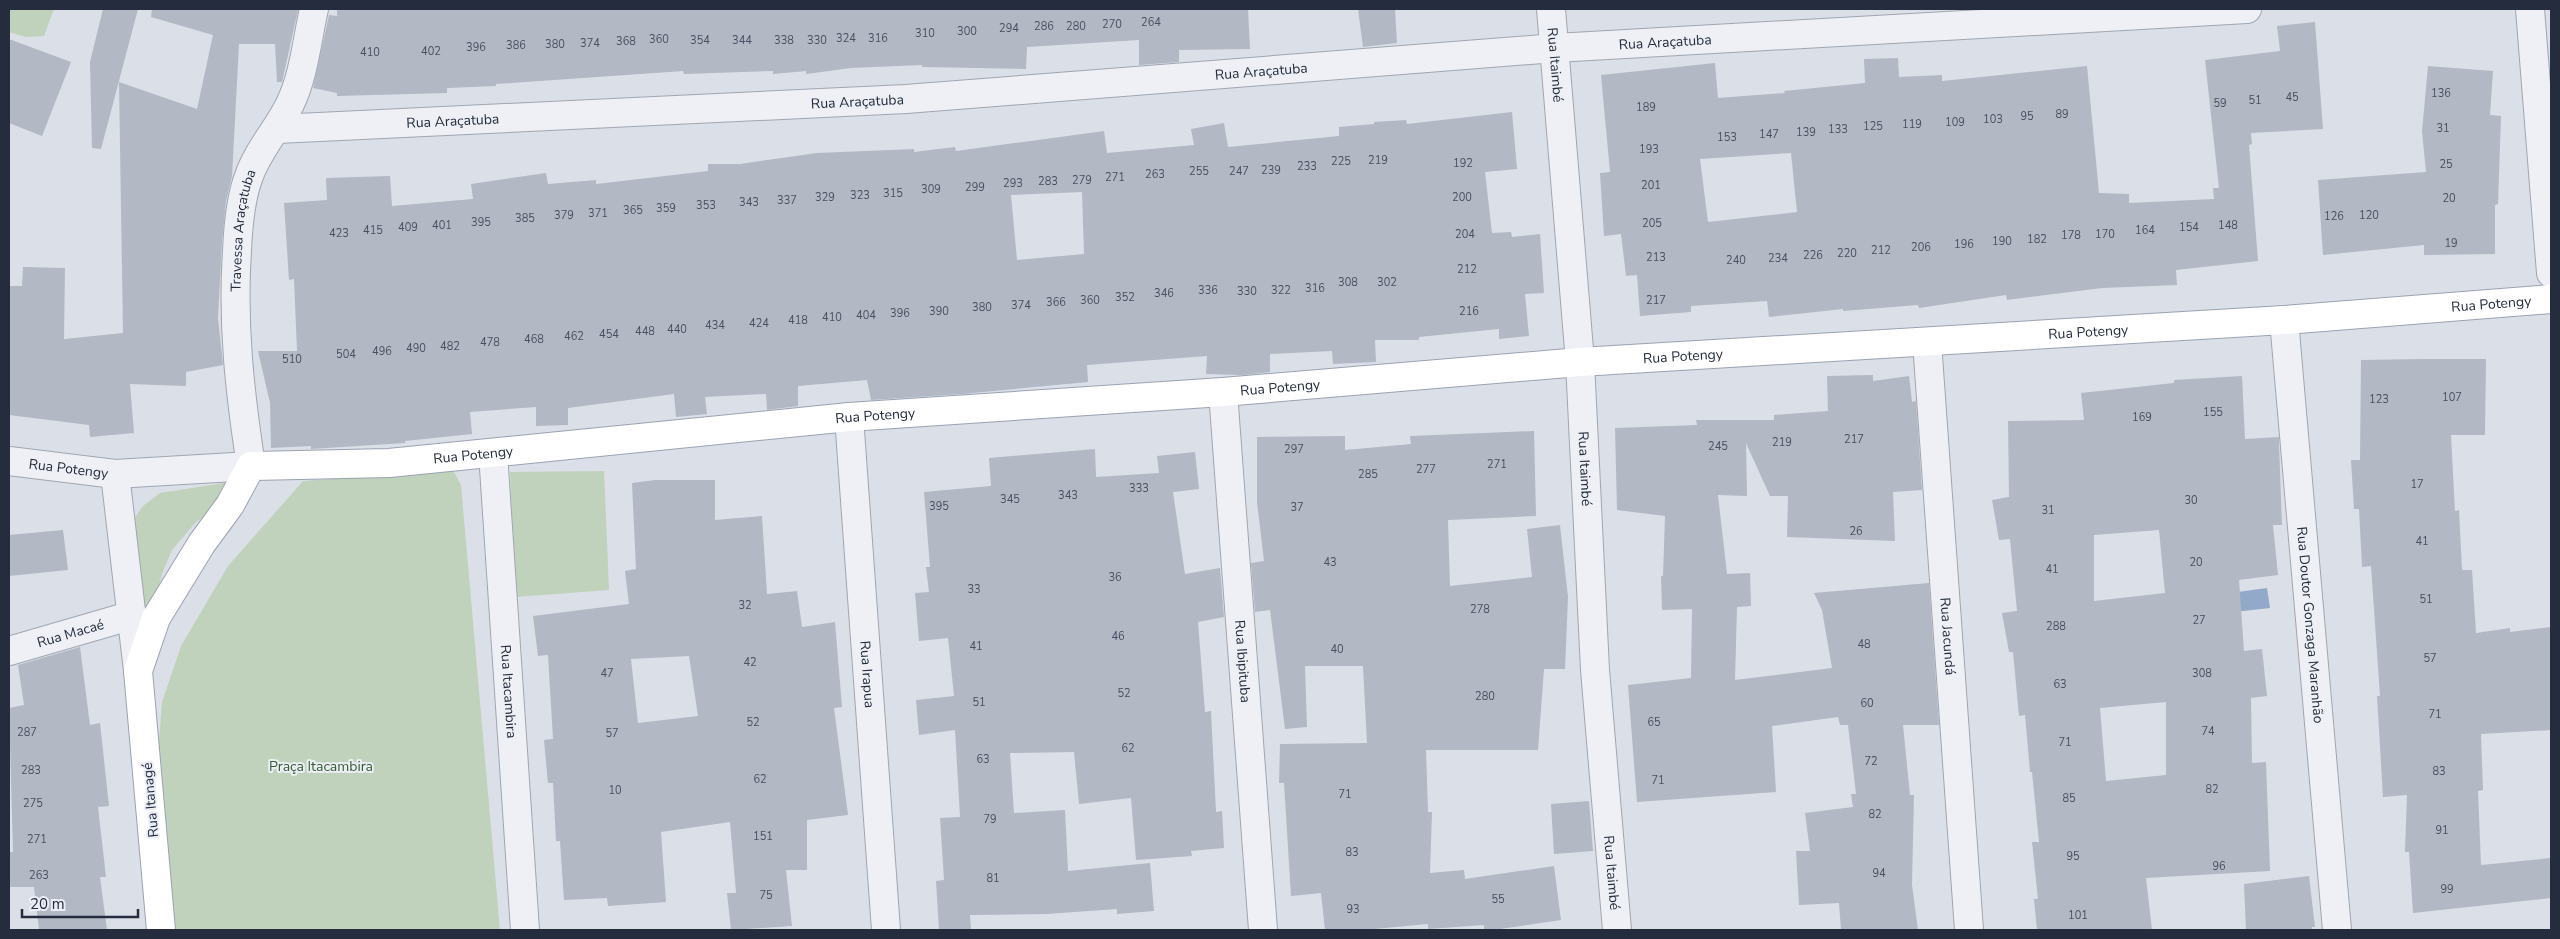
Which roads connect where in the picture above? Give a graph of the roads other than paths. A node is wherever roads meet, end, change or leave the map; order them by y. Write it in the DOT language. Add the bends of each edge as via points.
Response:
graph roads {
  1 [pos="314,9"];
  2 [pos="1552,9"];
  3 [pos="2247,9"];
  4 [pos="2530,9"];
  5 [pos="1555,48"];
  6 [pos="277,129"];
  7 [pos="2551,273"];
  8 [pos="2551,299"];
  9 [pos="2284,320"];
  10 [pos="1927,342"];
  11 [pos="1580,362"];
  12 [pos="1223,392"];
  13 [pos="849,418"];
  14 [pos="493,453"];
  15 [pos="9,461"];
  16 [pos="251,466"];
  17 [pos="115,474"];
  18 [pos="133,615"];
  19 [pos="9,651"];
  20 [pos="138,671"];
  21 [pos="161,930"];
  22 [pos="525,930"];
  23 [pos="886,930"];
  24 [pos="1263,930"];
  25 [pos="1617,930"];
  26 [pos="1970,930"];
  27 [pos="2337,930"];
  1 -- 6 [label="street, Travessa Araçatuba" via="300,79"];
  2 -- 5 [label="street, Rua Itaimbé"];
  3 -- 5 [label="street, Rua Araçatuba"];
  4 -- 7 [label="street"];
  5 -- 6 [label="street, Rua Araçatuba" via="906,99"];
  5 -- 11 [label="street, Rua Itaimbé"];
  6 -- 16 [label="street, Travessa Araçatuba" via="260,151 248,177 238,226 233,298 237,373"];
  8 -- 9 [label="main road, Rua Potengy"];
  9 -- 10 [label="main road, Rua Potengy"];
  9 -- 27 [label="street, Rua Doutor Gonzaga Maranhão"];
  10 -- 11 [label="main road, Rua Potengy"];
  10 -- 26 [label="street, Rua Jacundá"];
  11 -- 12 [label="main road, Rua Potengy"];
  11 -- 25 [label="street, Rua Itaimbé" via="1596,670"];
  12 -- 13 [label="main road, Rua Potengy"];
  12 -- 24 [label="street, Rua Ibipituba"];
  13 -- 14 [label="main road, Rua Potengy"];
  13 -- 23 [label="street, Rua Irapua"];
  14 -- 16 [label="main road, Rua Potengy" via="389,463"];
  14 -- 22 [label="street, Rua Itacambira"];
  15 -- 17 [label="street, Rua Potengy"];
  16 -- 17 [label="street, Rua Potengy"];
  16 -- 20 [label="main road, Rua Itanagé" via="230,505 202,543 156,618"];
  17 -- 18 [label="street, Rua Itanagé"];
  18 -- 19 [label="street, Rua Macaé"];
  18 -- 20 [label="street, Rua Itanagé"];
  20 -- 21 [label="main road, Rua Itanagé"];
}
